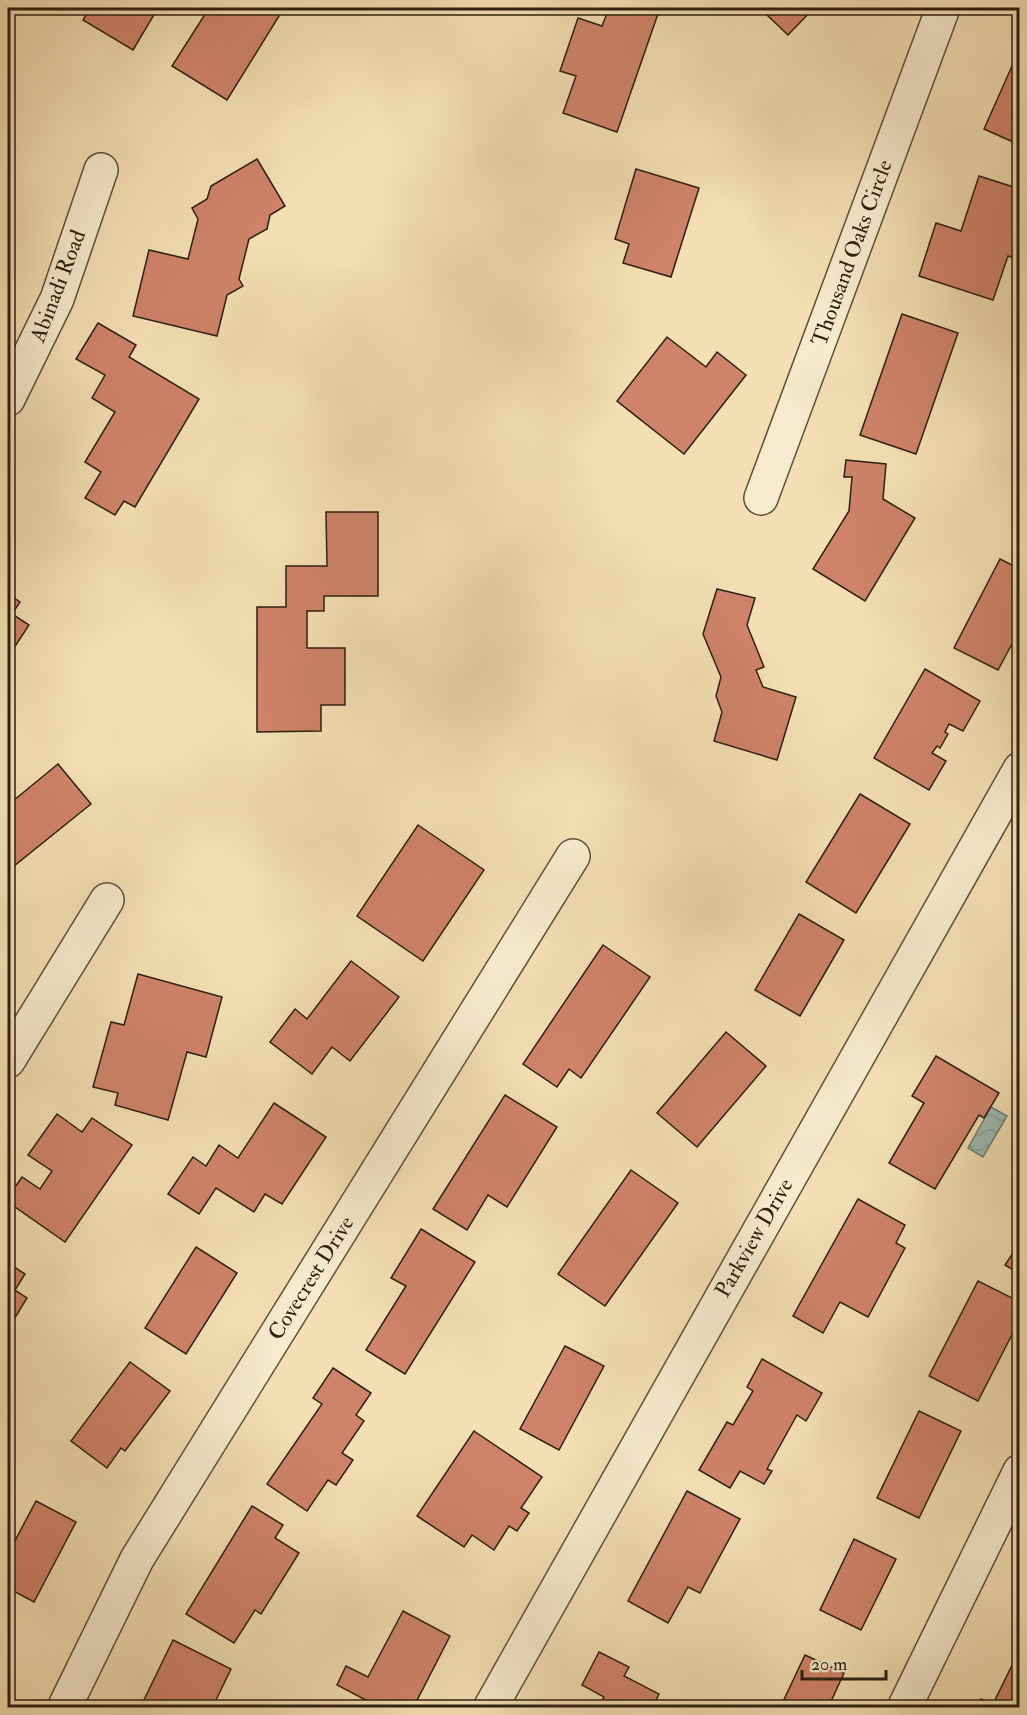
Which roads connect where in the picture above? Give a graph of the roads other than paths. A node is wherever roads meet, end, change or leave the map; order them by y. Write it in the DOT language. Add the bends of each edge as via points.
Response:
graph roads {
  1 [pos="943,8"];
  2 [pos="101,170"];
  3 [pos="8,399"];
  4 [pos="760,498"];
  5 [pos="1020,770"];
  6 [pos="573,856"];
  7 [pos="107,900"];
  8 [pos="8,1061"];
  9 [pos="1020,1471"];
  10 [pos="64,1707"];
  11 [pos="490,1707"];
  12 [pos="904,1707"];
  1 -- 4 [label="street, Thousand Oaks Circle"];
  2 -- 3 [label="street, Abinadi Road" via="57,299"];
  5 -- 11 [label="street, Parkview Drive"];
  6 -- 10 [label="street, Covecrest Drive" via="137,1559"];
  7 -- 8 [label="street"];
  9 -- 12 [label="street"];
}
